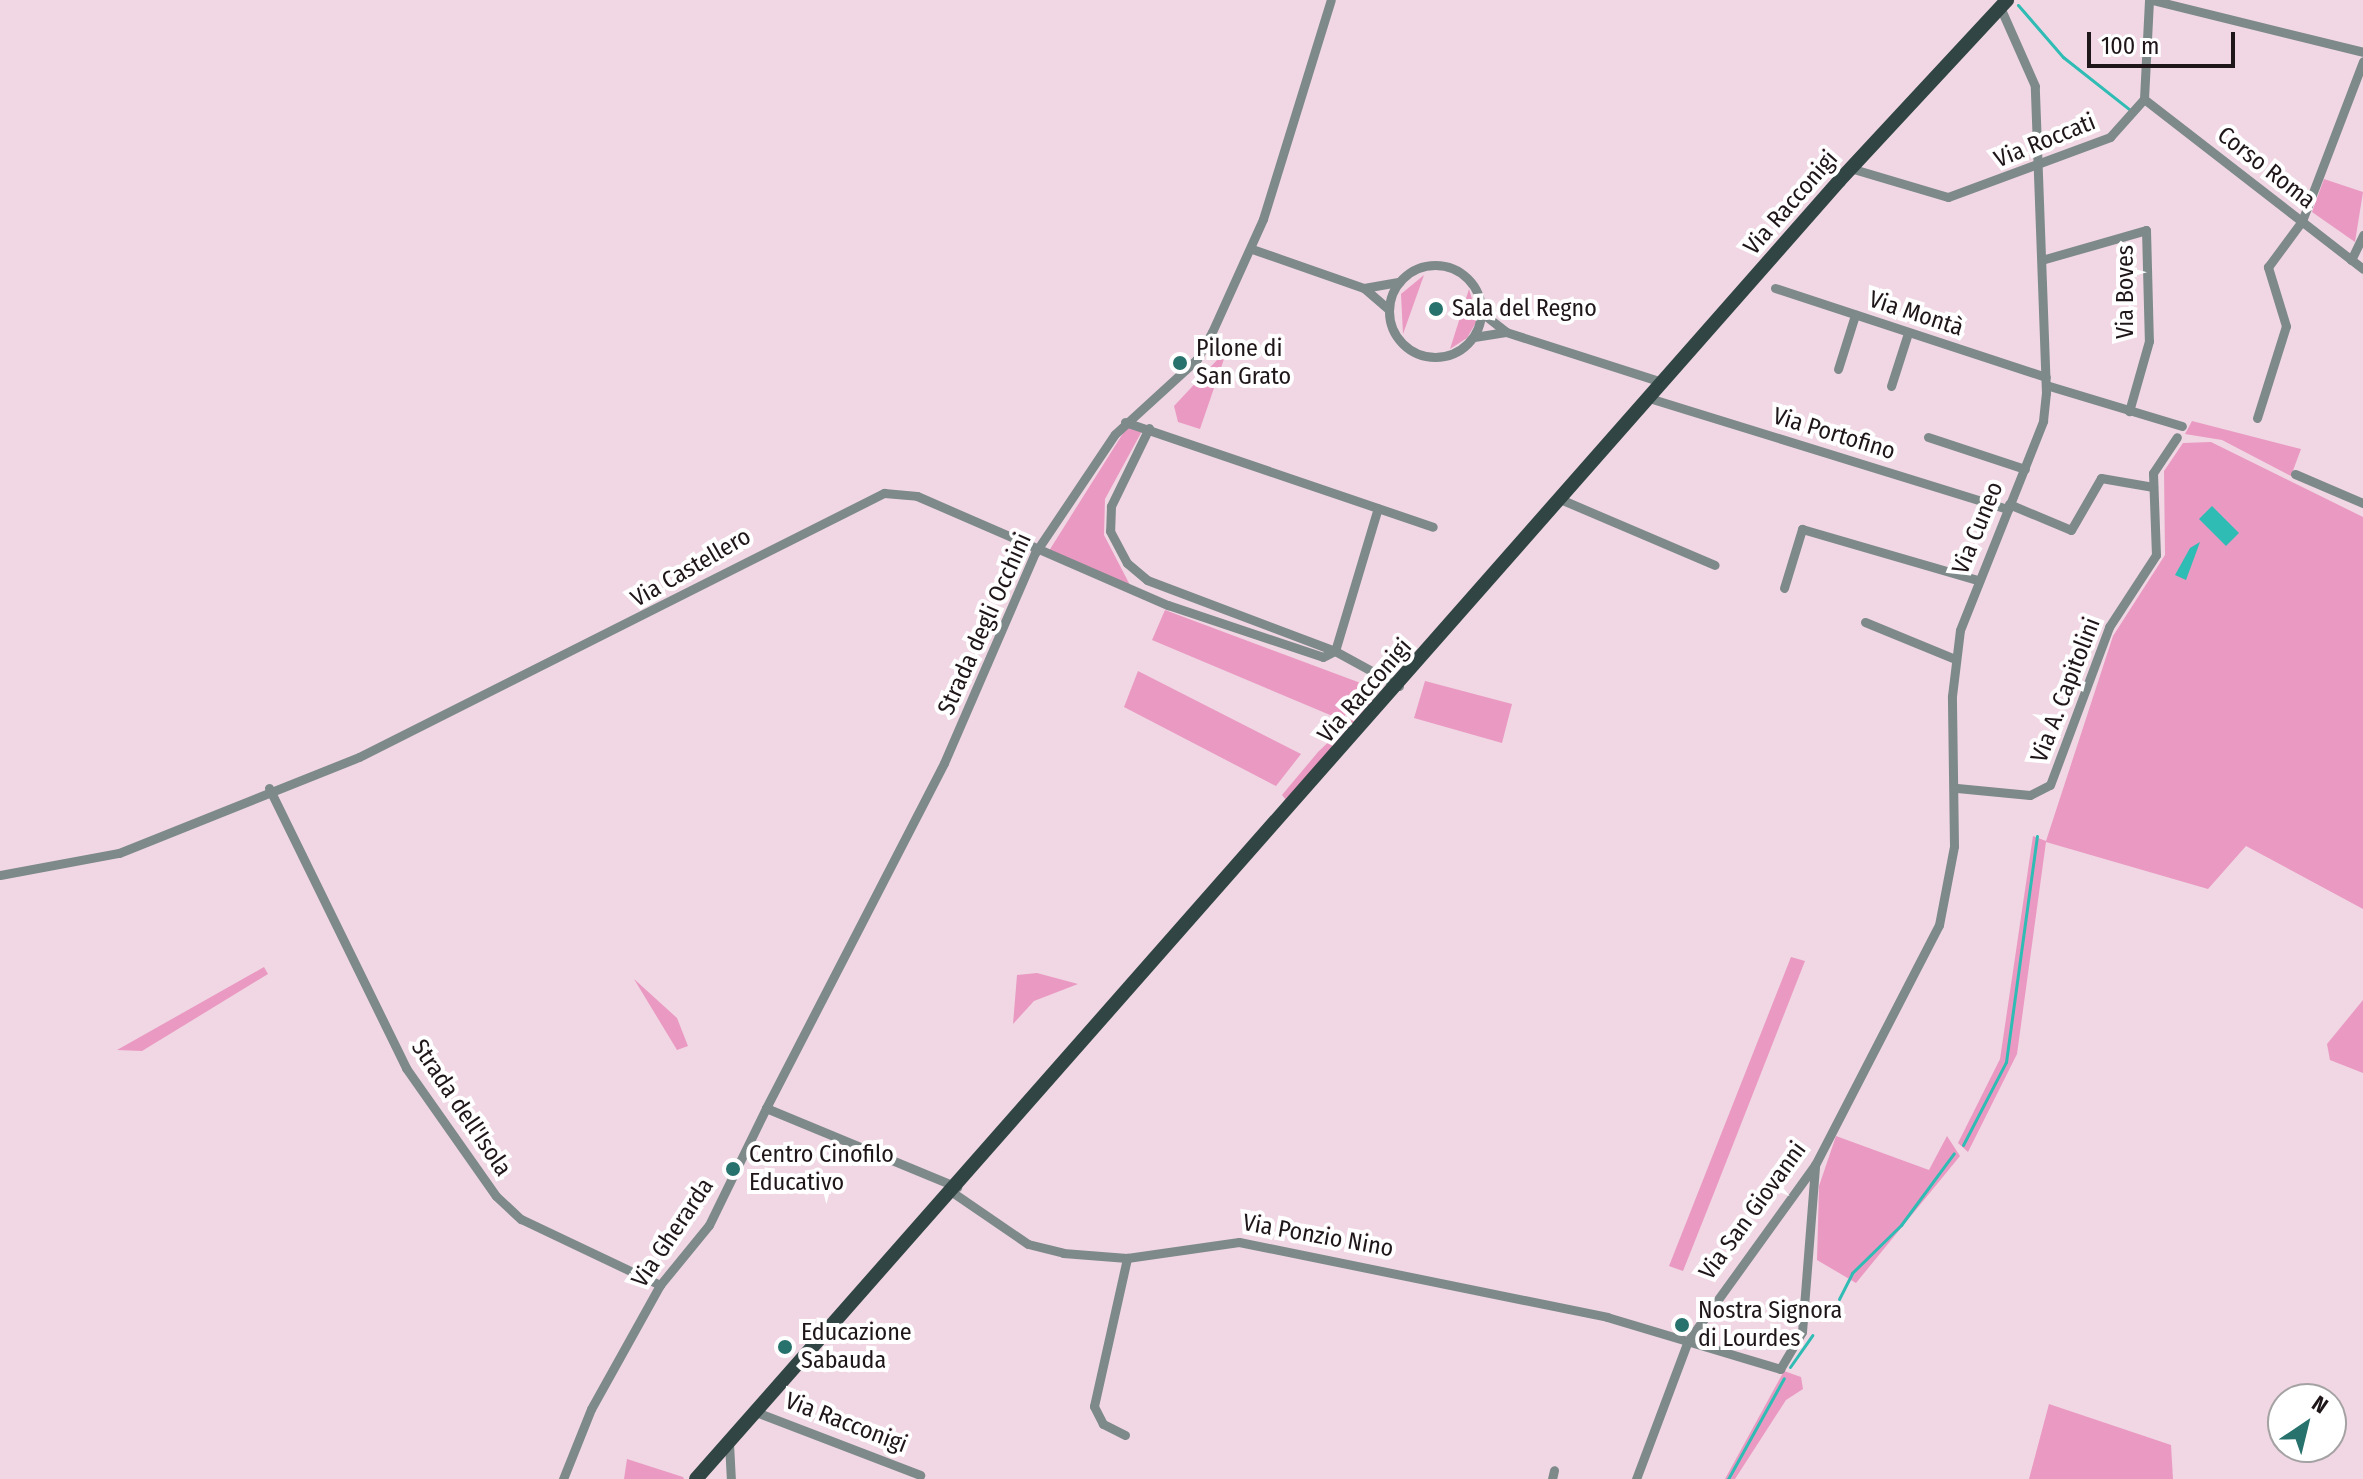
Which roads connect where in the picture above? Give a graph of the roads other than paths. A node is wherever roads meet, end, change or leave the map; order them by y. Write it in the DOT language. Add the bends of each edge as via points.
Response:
graph roads {
  1 [pos="1331,0"];
  2 [pos="2151,0"];
  3 [pos="2004,4"];
  4 [pos="2363,52"];
  5 [pos="2363,61"];
  6 [pos="2144,99"];
  7 [pos="2040,164"];
  8 [pos="1850,168"];
  9 [pos="2302,221"];
  10 [pos="2363,235"];
  11 [pos="1252,249"];
  12 [pos="2045,259"];
  13 [pos="2351,260"];
  14 [pos="2363,269"];
  15 [pos="1399,282"];
  16 [pos="1364,288"];
  17 [pos="1775,288"];
  18 [pos="1389,310"];
  19 [pos="1482,313"];
  20 [pos="1855,315"];
  21 [pos="1506,332"];
  22 [pos="1908,333"];
  23 [pos="1474,337"];
  24 [pos="1838,369"];
  25 [pos="2046,381"];
  26 [pos="1662,382"];
  27 [pos="1891,386"];
  28 [pos="1649,398"];
  29 [pos="2129,411"];
  30 [pos="2257,418"];
  31 [pos="1125,422"];
  32 [pos="2182,426"];
  33 [pos="1149,428"];
  34 [pos="1928,437"];
  35 [pos="2177,437"];
  36 [pos="2025,469"];
  37 [pos="2295,474"];
  38 [pos="2153,487"];
  39 [pos="1560,499"];
  40 [pos="2363,503"];
  41 [pos="2008,506"];
  42 [pos="1378,508"];
  43 [pos="1433,527"];
  44 [pos="1035,553"];
  45 [pos="1715,565"];
  46 [pos="1978,580"];
  47 [pos="1784,588"];
  48 [pos="1865,622"];
  49 [pos="1335,651"];
  50 [pos="1955,659"];
  51 [pos="1399,686"];
  52 [pos="269,788"];
  53 [pos="1957,788"];
  54 [pos="0,875"];
  55 [pos="1873,1057"];
  56 [pos="766,1108"];
  57 [pos="1815,1165"];
  58 [pos="954,1189"];
  59 [pos="1127,1258"];
  60 [pos="660,1285"];
  61 [pos="1688,1341"];
  62 [pos="756,1412"];
  63 [pos="1125,1435"];
  64 [pos="729,1443"];
  65 [pos="920,1475"];
  66 [pos="563,1479"];
  67 [pos="696,1479"];
  68 [pos="731,1479"];
  69 [pos="1636,1479"];
  1 -- 11 [label="street, Strada degli Occhini"];
  2 -- 4 [label="street"];
  2 -- 6 [label="street"];
  3 -- 7 [label="street, Via Cuneo" via="2031,64"];
  3 -- 8 [label="main road, Via Racconigi"];
  5 -- 9 [label="street"];
  6 -- 7 [label="street, Via Roccati" via="2110,137"];
  6 -- 9 [label="street, Corso Roma"];
  7 -- 8 [label="street, Via Roccati" via="1948,197"];
  7 -- 12 [label="street, Via Cuneo"];
  8 -- 26 [label="main road, Via Racconigi"];
  9 -- 13 [label="street, Corso Roma"];
  9 -- 30 [label="street" via="2268,267 2286,326"];
  10 -- 13 [label="street"];
  11 -- 16 [label="street"];
  11 -- 31 [label="street, Strada degli Occhini" via="1197,359"];
  12 -- 25 [label="street, Via Cuneo"];
  12 -- 29 [label="street, Via Boves" via="2146,230 2149,341"];
  13 -- 14 [label="street, Corso Roma"];
  15 -- 16 [label="street"];
  15 -- 18 [label="street"];
  15 -- 19 [label="street" via="1420,268 1445,266 1468,278"];
  16 -- 18 [label="street"];
  17 -- 20 [label="street, Via Montà"];
  18 -- 23 [label="street" via="1397,338 1421,355 1451,355"];
  19 -- 21 [label="street"];
  19 -- 23 [label="street"];
  20 -- 22 [label="street, Via Montà"];
  20 -- 24 [label="street"];
  21 -- 23 [label="street"];
  21 -- 26 [label="street"];
  22 -- 25 [label="street, Via Montà"];
  22 -- 27 [label="street"];
  25 -- 29 [label="street, Via Montà"];
  25 -- 36 [label="street, Via Cuneo" via="2043,421"];
  26 -- 28 [label="main road, Via Racconigi"];
  28 -- 39 [label="main road, Via Racconigi"];
  28 -- 41 [label="street, Via Portofino"];
  29 -- 32 [label="street, Via Montà"];
  31 -- 33 [label="street"];
  31 -- 44 [label="street, Strada degli Occhini"];
  33 -- 42 [label="street"];
  33 -- 49 [label="street" via="1111,506 1110,531 1127,563 1147,580"];
  34 -- 36 [label="street"];
  35 -- 38 [label="street, Via A. Capitolini" via="2157,463"];
  36 -- 41 [label="street, Via Cuneo"];
  37 -- 40 [label="street"];
  38 -- 41 [label="street, Via Portofino" via="2101,478 2071,530"];
  38 -- 53 [label="street, Via A. Capitolini" via="2156,555 2109,627 2050,785 2030,795"];
  39 -- 45 [label="street"];
  39 -- 51 [label="main road, Via Racconigi"];
  41 -- 46 [label="street, Via Cuneo"];
  42 -- 43 [label="street"];
  42 -- 49 [label="street"];
  44 -- 49 [label="street, Via Castellero" via="1311,653"];
  44 -- 52 [label="street, Via Castellero" via="917,496 860,501 600,641 467,697 359,757"];
  44 -- 56 [label="street, Strada degli Occhini" via="944,763"];
  46 -- 47 [label="street" via="1802,529"];
  46 -- 50 [label="street, Via Cuneo"];
  48 -- 50 [label="street"];
  49 -- 51 [label="street, Via Castellero"];
  50 -- 53 [label="street, Via Cuneo"];
  51 -- 58 [label="main road, Via Racconigi"];
  52 -- 54 [label="street, Via Castellero" via="119,853"];
  52 -- 60 [label="street, Strada dell'Isola" via="406,1068 496,1196 521,1219"];
  53 -- 55 [label="street, Via Cuneo" via="1939,925"];
  55 -- 57 [label="street, Via San Giovanni"];
  56 -- 58 [label="street"];
  56 -- 60 [label="street, Via Gherarda" via="709,1225"];
  57 -- 61 [label="street, Via San Giovanni"];
  57 -- 61 [label="street, Via Ponzio Nino" via="1802,1332 1780,1369"];
  58 -- 59 [label="street, Via Ponzio Nino" via="1032,1246"];
  58 -- 62 [label="main road, Via Racconigi"];
  59 -- 61 [label="street, Via Ponzio Nino" via="1239,1242 1397,1270"];
  59 -- 63 [label="street" via="1094,1406 1103,1424"];
  60 -- 66 [label="street, Via Gherarda" via="591,1409"];
  61 -- 69 [label="street, Via San Giovanni"];
  62 -- 64 [label="main road, Via Racconigi"];
  62 -- 65 [label="street, Via Racconigi"];
  64 -- 67 [label="main road, Via Racconigi"];
  64 -- 68 [label="street"];
}
